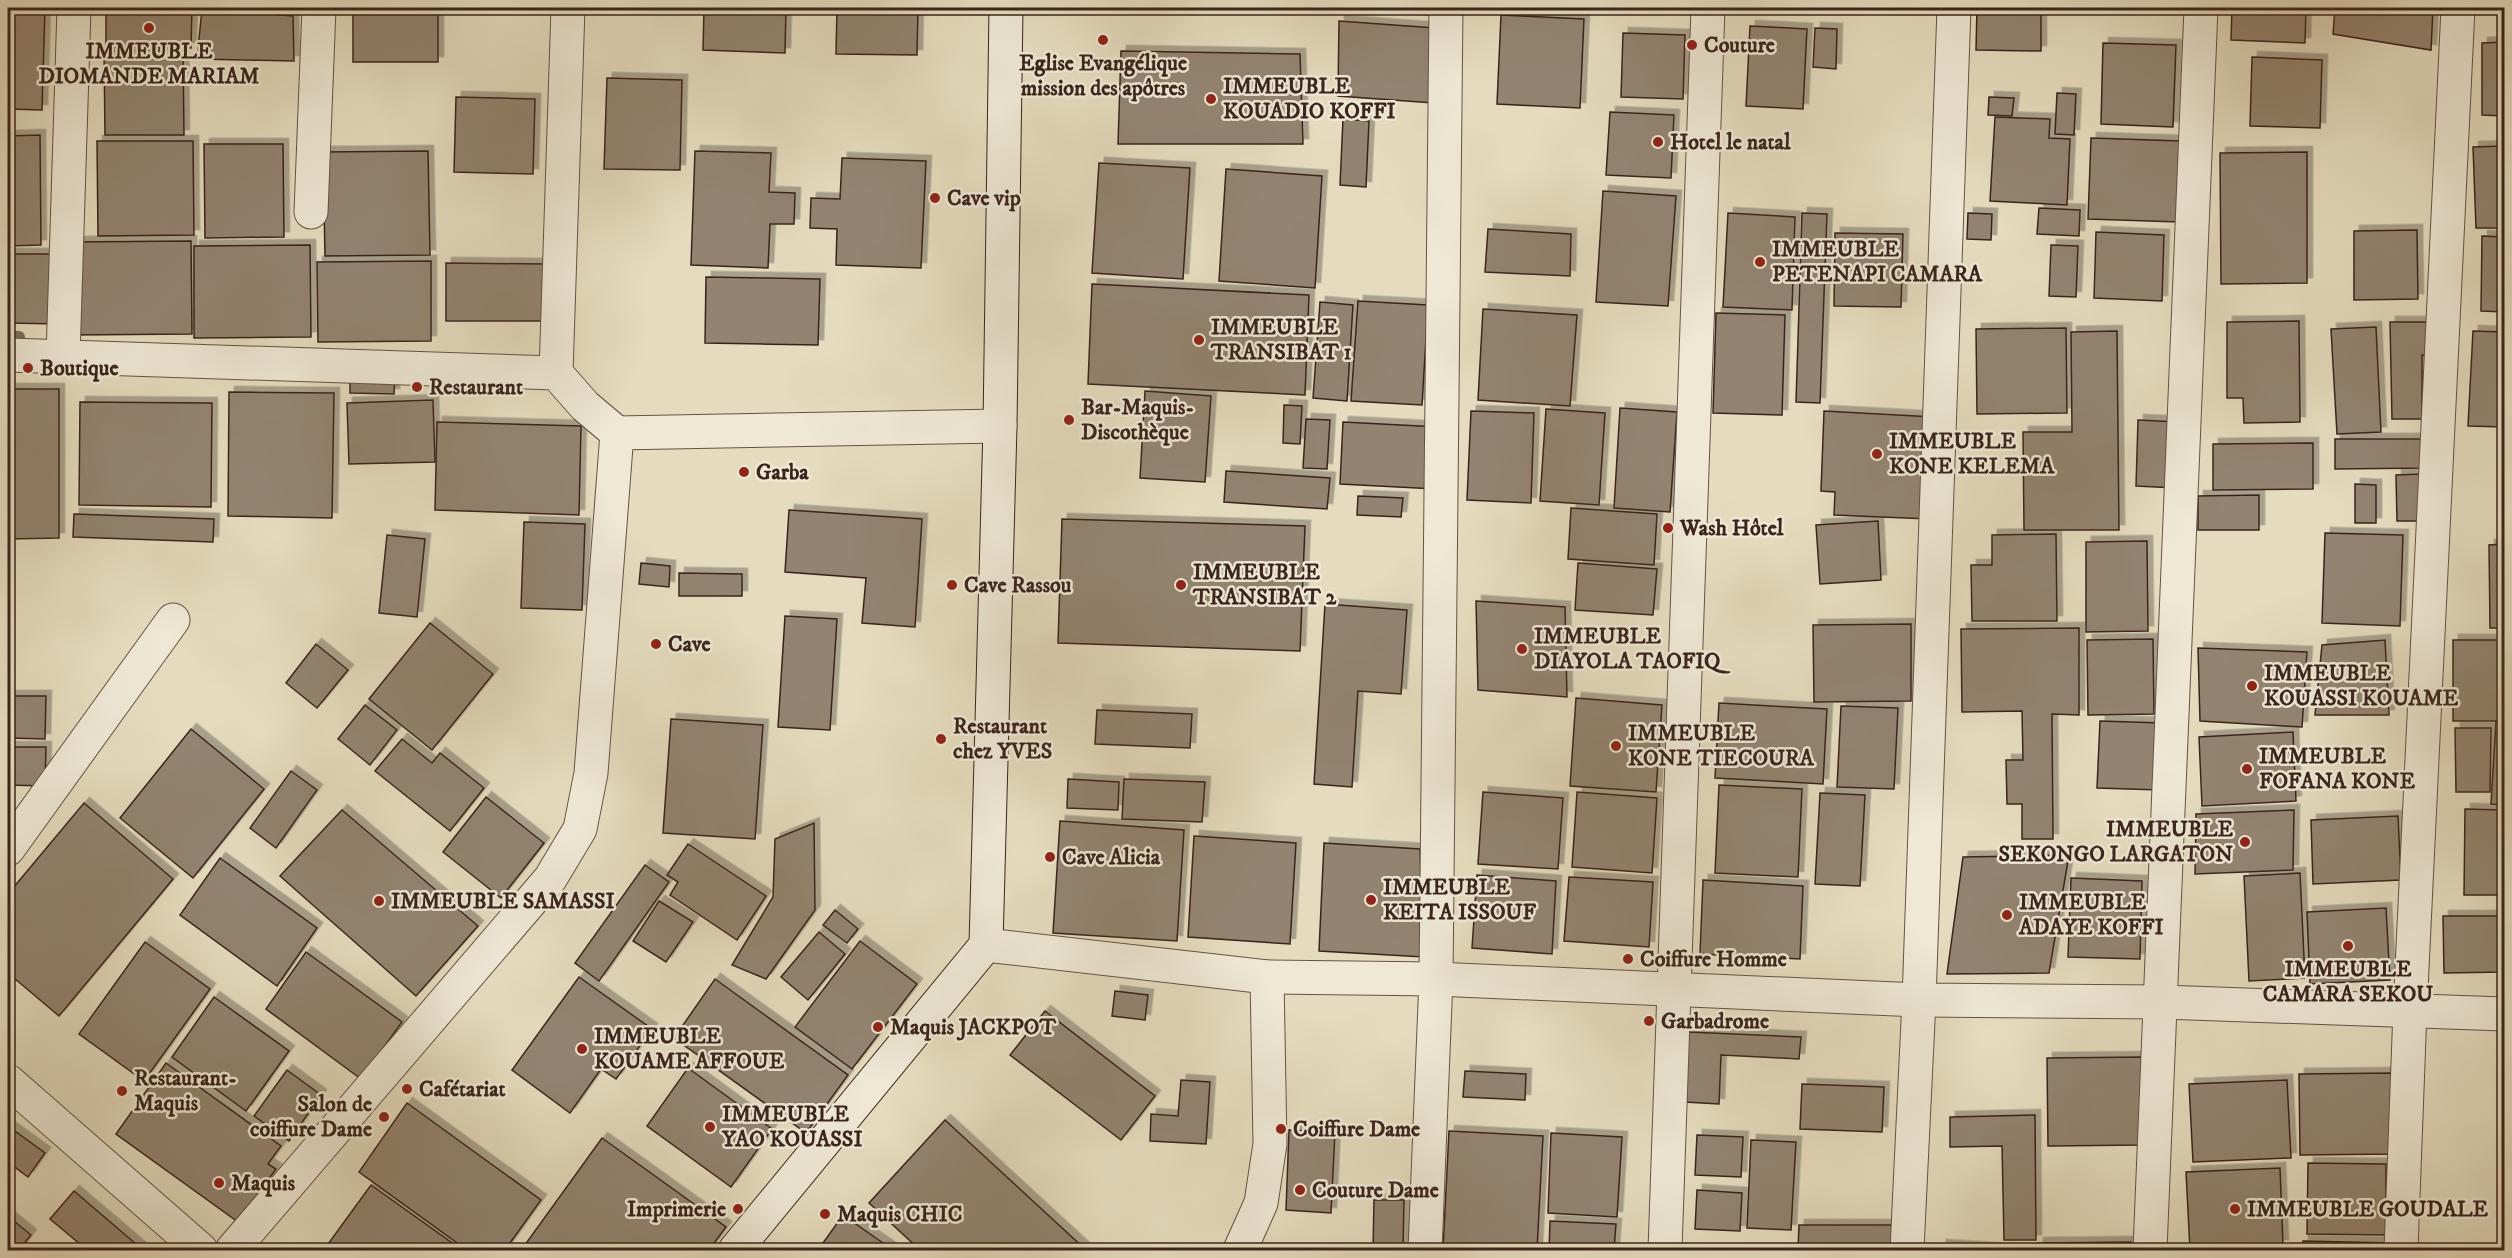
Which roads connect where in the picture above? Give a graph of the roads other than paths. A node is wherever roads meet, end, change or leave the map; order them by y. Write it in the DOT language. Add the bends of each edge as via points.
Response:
graph roads {
  1 [pos="74,8"];
  2 [pos="319,8"];
  3 [pos="568,8"];
  4 [pos="1006,8"];
  5 [pos="1446,8"];
  6 [pos="1708,8"];
  7 [pos="1954,8"];
  8 [pos="2201,8"];
  9 [pos="2458,8"];
  10 [pos="311,212"];
  11 [pos="8,355"];
  12 [pos="63,357"];
  13 [pos="556,373"];
  14 [pos="1000,426"];
  15 [pos="617,433"];
  16 [pos="173,620"];
  17 [pos="8,849"];
  18 [pos="986,945"];
  19 [pos="1267,977"];
  20 [pos="1436,979"];
  21 [pos="1674,991"];
  22 [pos="1919,1000"];
  23 [pos="2162,1002"];
  24 [pos="2410,1010"];
  25 [pos="2505,1014"];
  26 [pos="8,1081"];
  27 [pos="201,1251"];
  28 [pos="232,1251"];
  29 [pos="735,1251"];
  30 [pos="1240,1251"];
  31 [pos="1425,1251"];
  32 [pos="1665,1251"];
  33 [pos="1907,1251"];
  34 [pos="2150,1251"];
  35 [pos="2401,1251"];
  1 -- 12 [label="street"];
  2 -- 10 [label="street"];
  3 -- 13 [label="street"];
  4 -- 14 [label="street"];
  5 -- 20 [label="street"];
  6 -- 21 [label="street"];
  7 -- 22 [label="street"];
  8 -- 23 [label="street"];
  9 -- 24 [label="street"];
  11 -- 12 [label="street"];
  12 -- 13 [label="street"];
  13 -- 15 [label="street" via="585,406"];
  14 -- 15 [label="street"];
  14 -- 18 [label="street"];
  15 -- 28 [label="street" via="591,773 580,829 550,879"];
  16 -- 17 [label="street"];
  18 -- 19 [label="street"];
  18 -- 29 [label="street"];
  19 -- 20 [label="street"];
  19 -- 30 [label="street" via="1270,1144 1262,1203"];
  20 -- 21 [label="street"];
  20 -- 31 [label="street"];
  21 -- 22 [label="street"];
  21 -- 32 [label="street"];
  22 -- 23 [label="street"];
  22 -- 33 [label="street"];
  23 -- 24 [label="street"];
  23 -- 34 [label="street"];
  24 -- 25 [label="street"];
  24 -- 35 [label="street"];
  26 -- 27 [label="street"];
}
